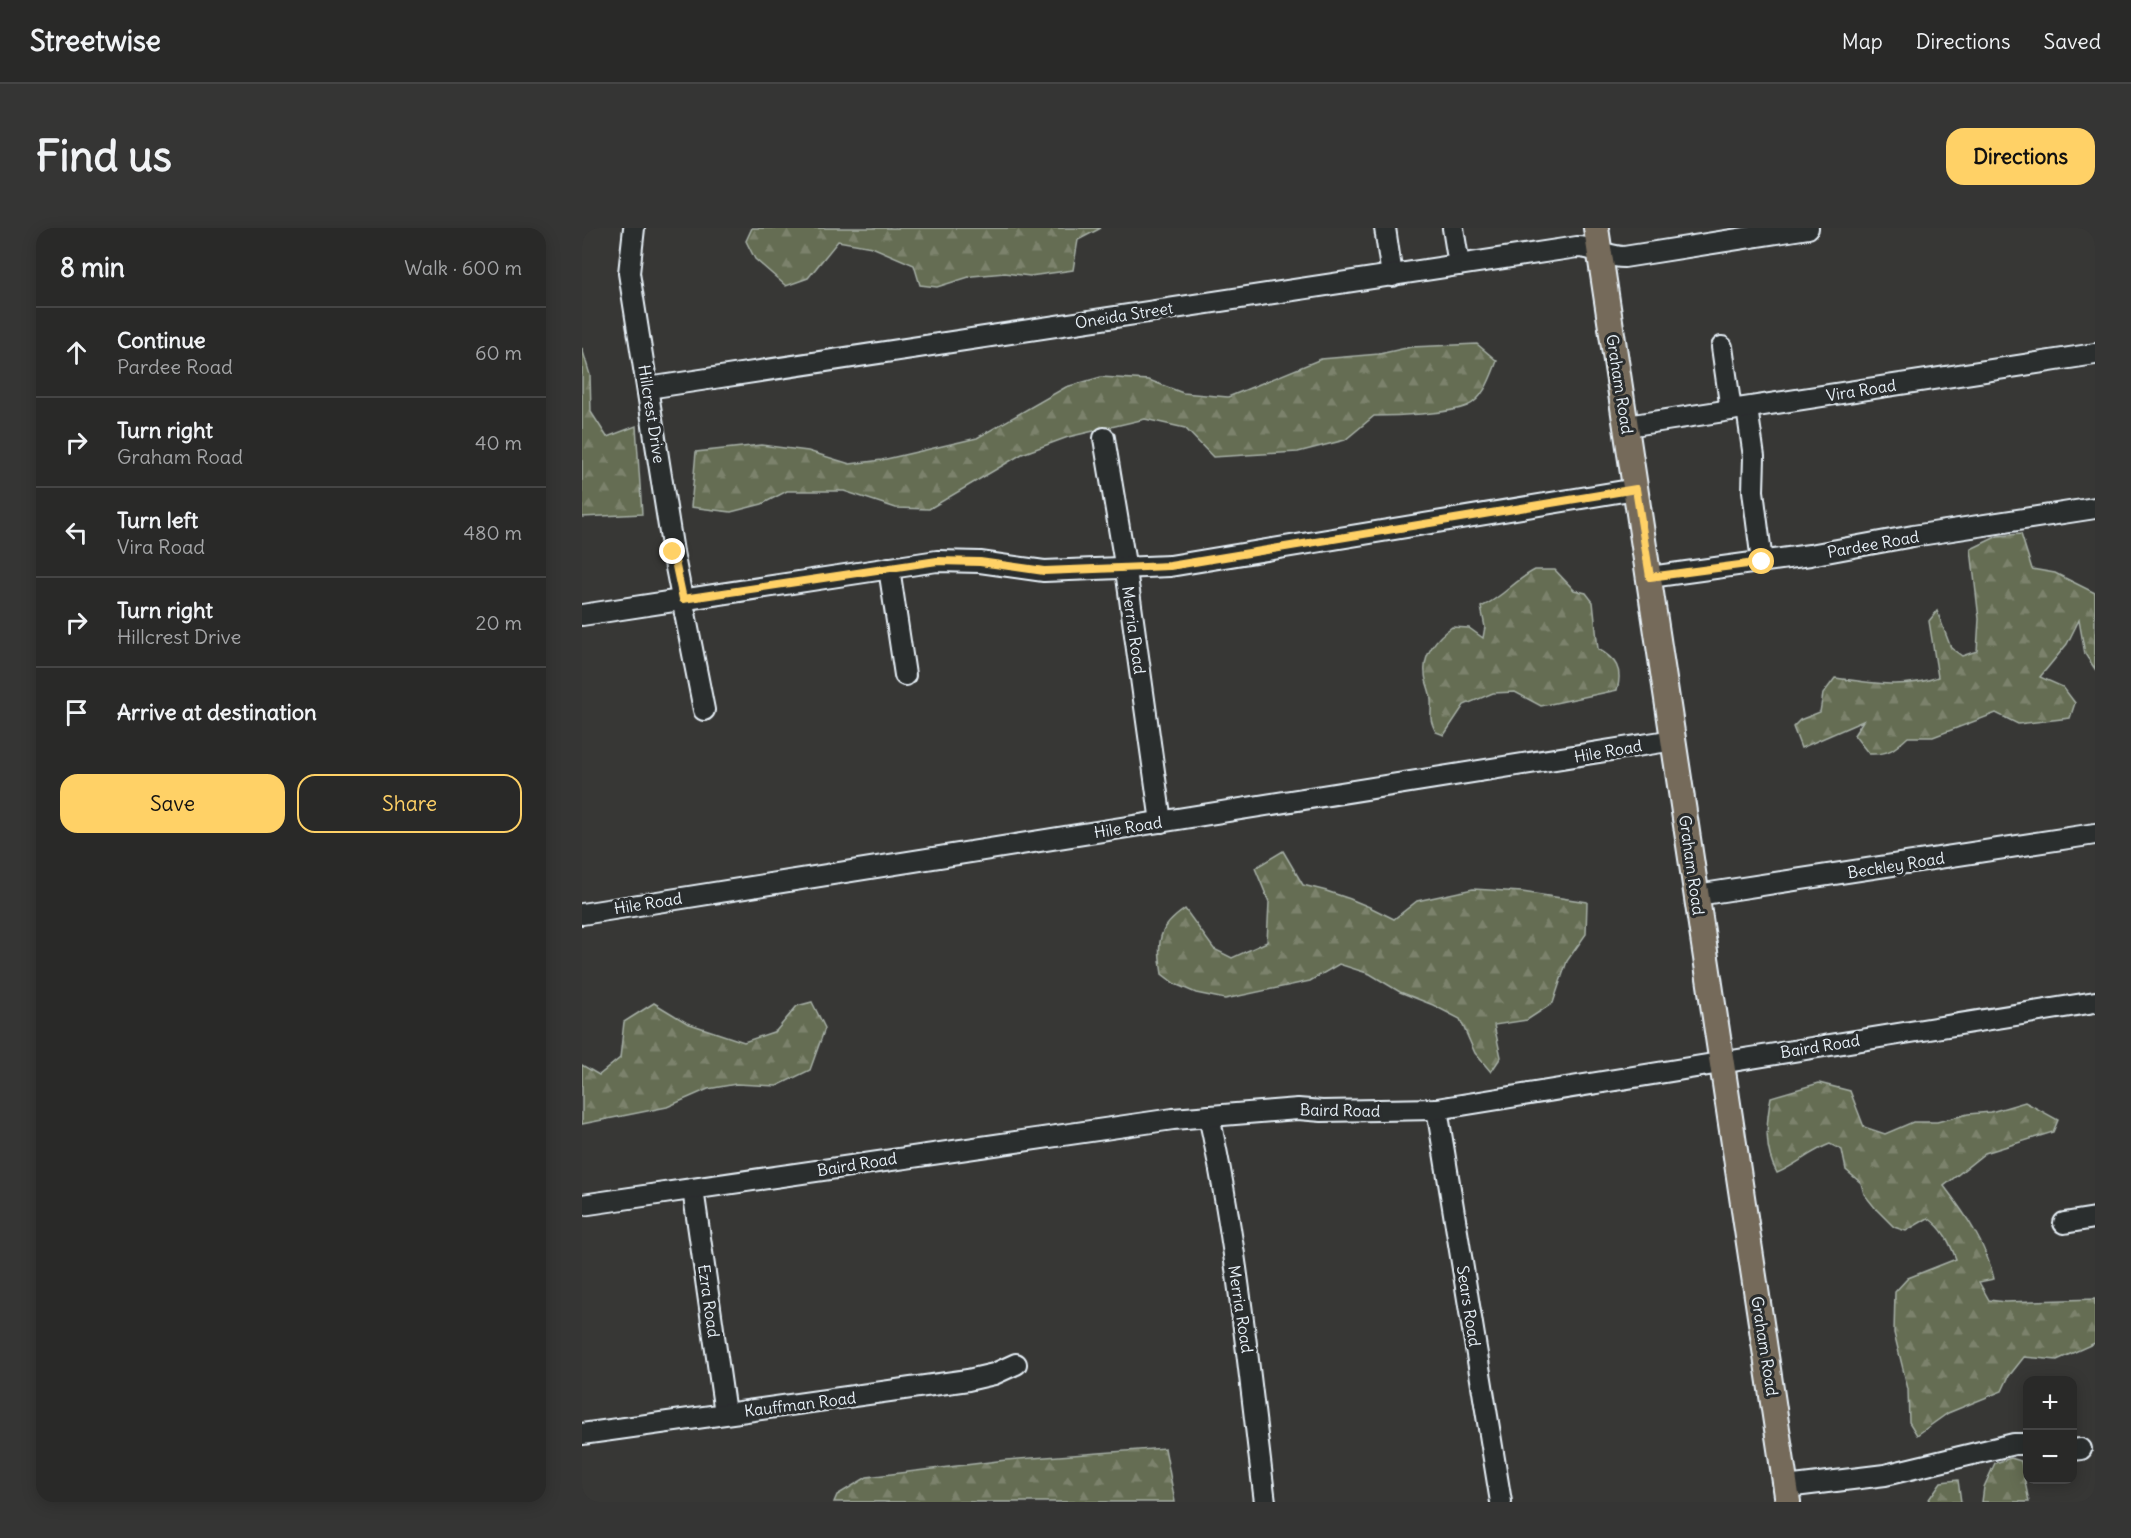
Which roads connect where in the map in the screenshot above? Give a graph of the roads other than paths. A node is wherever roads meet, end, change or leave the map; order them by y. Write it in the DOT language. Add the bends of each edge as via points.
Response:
graph roads {
  1 [pos="634,228"];
  2 [pos="1385,228"];
  3 [pos="1453,228"];
  4 [pos="1808,228"];
  5 [pos="1598,239"];
  6 [pos="1460,265"];
  7 [pos="1392,276"];
  8 [pos="1722,347"];
  9 [pos="2095,354"];
  10 [pos="648,387"];
  11 [pos="1739,409"];
  12 [pos="1627,426"];
  13 [pos="1104,438"];
  14 [pos="1636,489"];
  15 [pos="2095,508"];
  16 [pos="1762,562"];
  17 [pos="889,568"];
  18 [pos="1126,570"];
  19 [pos="1650,577"];
  20 [pos="683,599"];
  21 [pos="582,615"];
  22 [pos="905,675"];
  23 [pos="704,710"];
  24 [pos="1674,740"];
  25 [pos="1161,822"];
  26 [pos="2095,834"];
  27 [pos="1697,895"];
  28 [pos="582,914"];
  29 [pos="2095,1002"];
  30 [pos="1721,1062"];
  31 [pos="1437,1110"];
  32 [pos="1209,1116"];
  33 [pos="693,1189"];
  34 [pos="582,1205"];
  35 [pos="2095,1218"];
  36 [pos="2064,1223"];
  37 [pos="1016,1364"];
  38 [pos="725,1413"];
  39 [pos="582,1434"];
  40 [pos="2023,1444"];
  41 [pos="1787,1494"];
  42 [pos="1265,1502"];
  43 [pos="1501,1502"];
  1 -- 10 [label="street, Hillcrest Drive" via="629,273"];
  2 -- 7 [label="street"];
  3 -- 6 [label="street"];
  4 -- 5 [label="street, Oneida Street" via="1624,257 1614,257"];
  5 -- 6 [label="street, Oneida Street" via="1577,247"];
  5 -- 12 [label="main road, Graham Road"];
  6 -- 7 [label="street, Oneida Street"];
  7 -- 10 [label="street, Oneida Street"];
  8 -- 11 [label="street"];
  9 -- 11 [label="street, Vira Road"];
  10 -- 20 [label="street, Hillcrest Drive"];
  11 -- 12 [label="street, Vira Road"];
  11 -- 16 [label="street" via="1754,457 1753,491"];
  12 -- 14 [label="main road, Graham Road"];
  13 -- 18 [label="street, Merria Road"];
  14 -- 18 [label="street"];
  14 -- 19 [label="main road, Graham Road"];
  15 -- 16 [label="street, Pardee Road"];
  16 -- 19 [label="street, Pardee Road"];
  17 -- 18 [label="street" via="958,561 1044,571"];
  17 -- 20 [label="street"];
  17 -- 22 [label="street"];
  18 -- 25 [label="street, Merria Road"];
  19 -- 24 [label="main road, Graham Road"];
  20 -- 21 [label="street"];
  20 -- 23 [label="street, Hillcrest Drive"];
  24 -- 25 [label="street, Hile Road"];
  24 -- 27 [label="main road, Graham Road"];
  25 -- 28 [label="street, Hile Road"];
  26 -- 27 [label="street, Beckley Road"];
  27 -- 30 [label="main road, Graham Road"];
  29 -- 30 [label="street, Baird Road"];
  30 -- 31 [label="street, Baird Road"];
  30 -- 41 [label="main road, Graham Road"];
  31 -- 32 [label="street, Baird Road" via="1298,1109"];
  31 -- 43 [label="street, Sears Road"];
  32 -- 33 [label="street, Baird Road"];
  32 -- 42 [label="street, Merria Road" via="1246,1342"];
  33 -- 34 [label="street, Baird Road"];
  33 -- 38 [label="street, Ezra Road"];
  35 -- 36 [label="street"];
  37 -- 38 [label="street, Kauffman Road" via="968,1380"];
  38 -- 39 [label="street, Kauffman Road"];
  40 -- 41 [label="street"];
}
